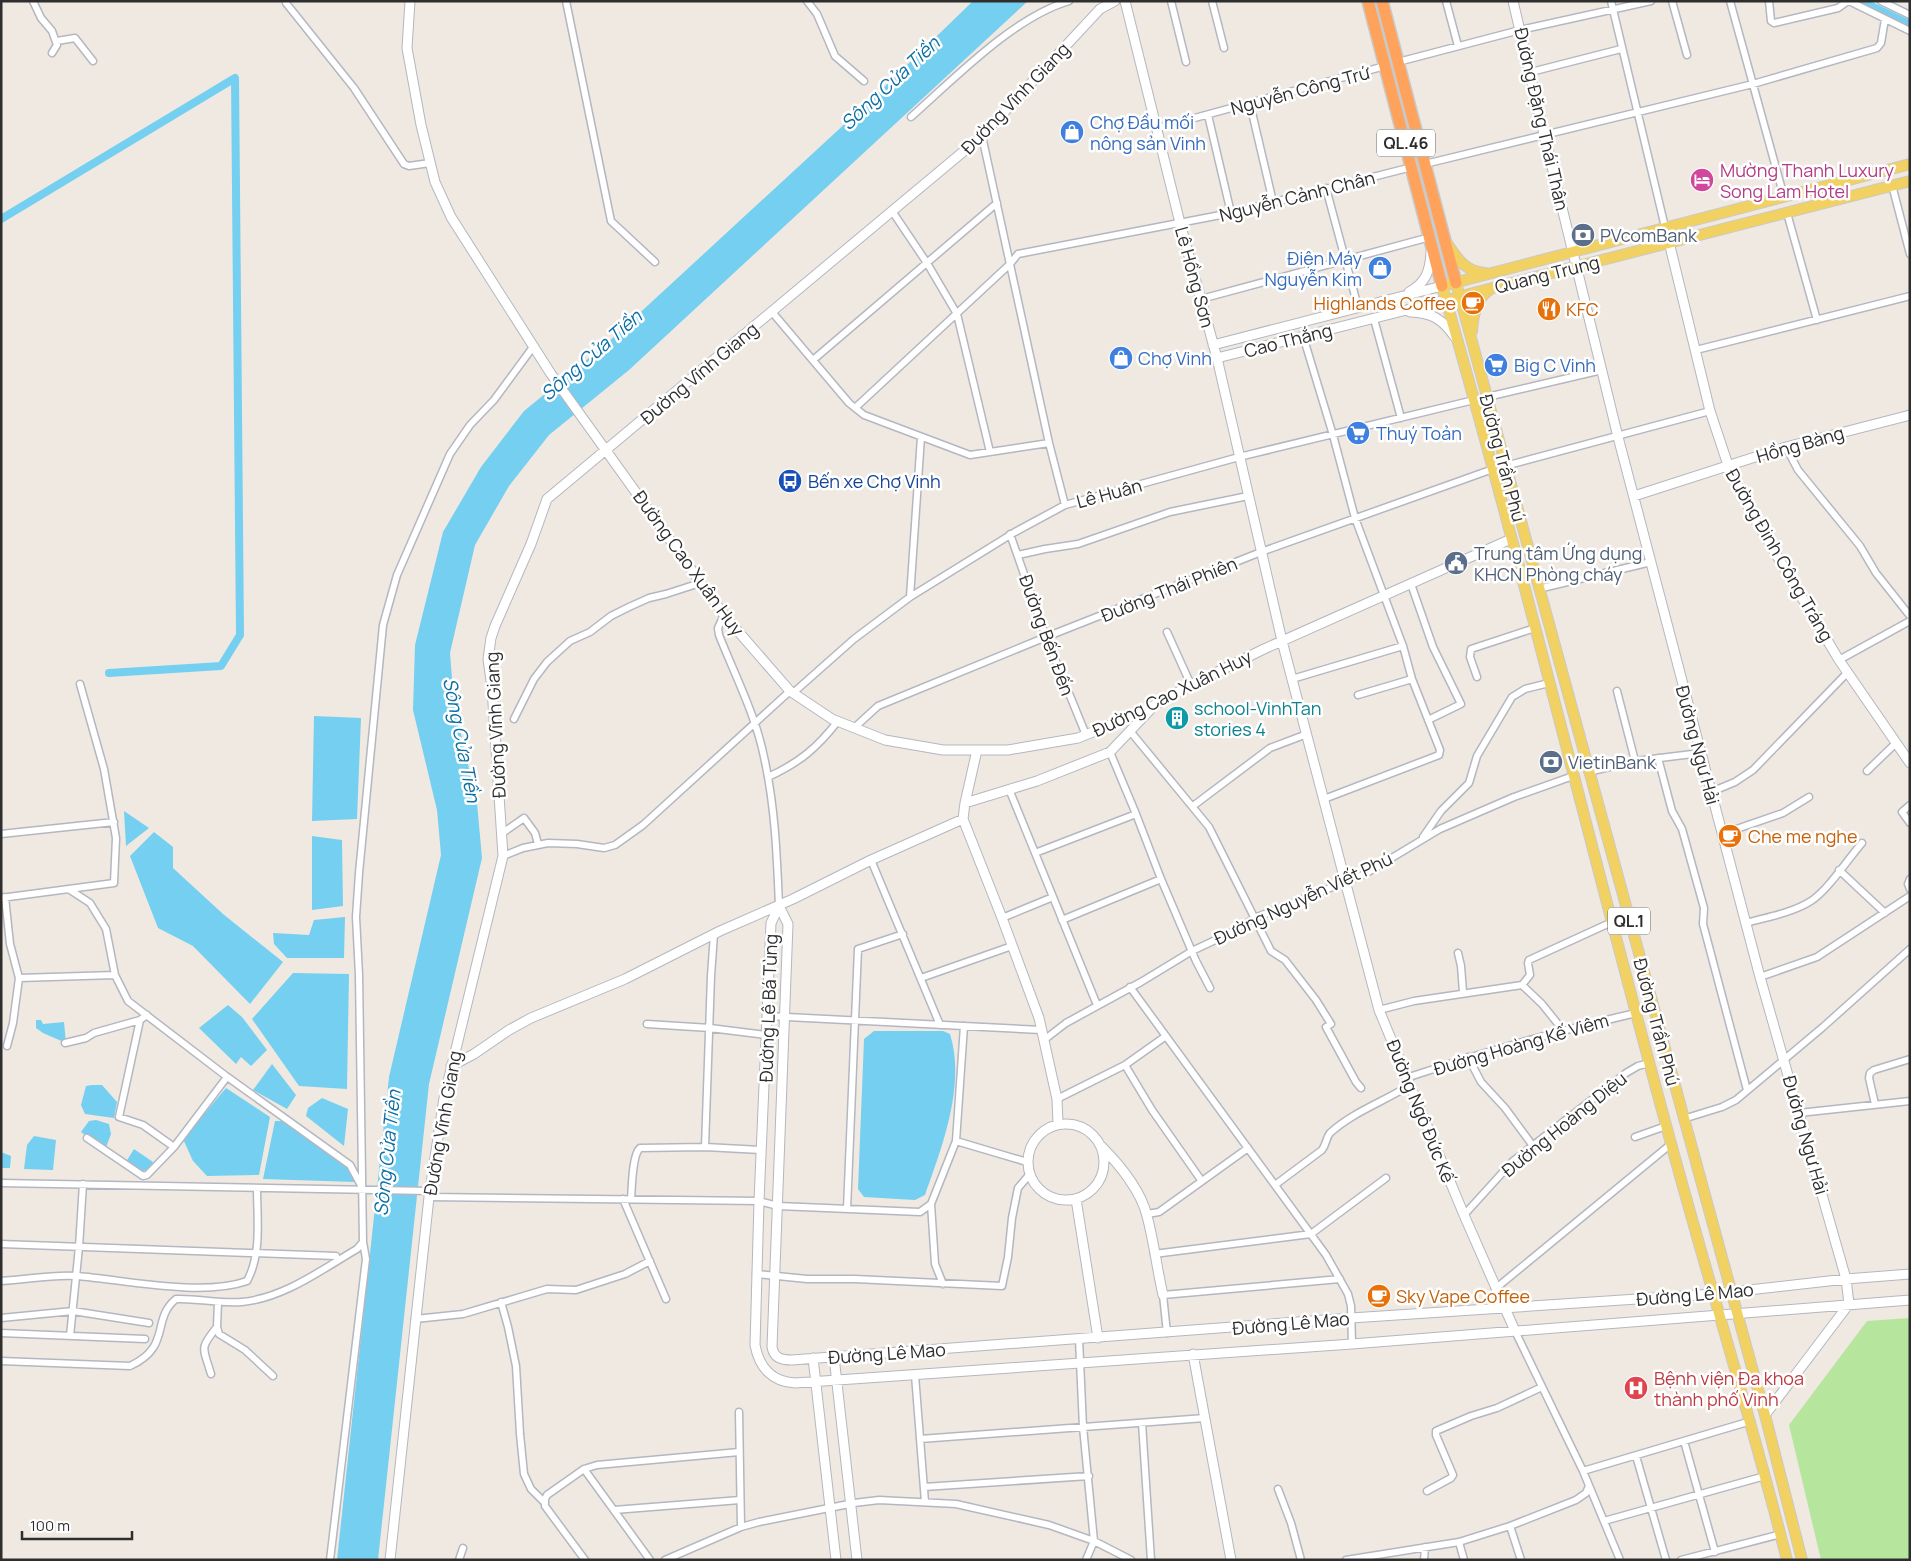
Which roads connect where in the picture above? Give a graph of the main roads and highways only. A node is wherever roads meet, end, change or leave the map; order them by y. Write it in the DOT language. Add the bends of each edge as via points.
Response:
graph roads {
  1 [pos="1368,1"];
  2 [pos="1382,1"];
  3 [pos="1398,62"];
  4 [pos="1385,66"];
  5 [pos="1425,164"];
  6 [pos="1910,164"];
  7 [pos="1412,167"];
  8 [pos="1910,181"];
  9 [pos="1784,197"];
  10 [pos="1787,213"];
  11 [pos="1665,227"];
  12 [pos="1445,239"];
  13 [pos="1669,242"];
  14 [pos="1494,273"];
  15 [pos="1456,282"];
  16 [pos="1442,286"];
  17 [pos="1497,286"];
  18 [pos="1460,296"];
  19 [pos="1446,300"];
  20 [pos="1471,337"];
  21 [pos="1486,397"];
  22 [pos="1474,400"];
  23 [pos="1505,466"];
  24 [pos="1493,469"];
  25 [pos="1524,536"];
  26 [pos="1512,539"];
  27 [pos="1588,772"];
  28 [pos="1573,776"];
  29 [pos="1628,918"];
  30 [pos="1612,922"];
  31 [pos="1659,1030"];
  32 [pos="1642,1035"];
  33 [pos="1787,1560"];
  34 [pos="1802,1560"];
  1 -- 4 [label="highway, QL.46"];
  2 -- 3 [label="highway, QL.46"];
  3 -- 4 [label="main road"];
  3 -- 5 [label="highway, QL.46"];
  4 -- 7 [label="highway, QL.46"];
  5 -- 7 [label="main road"];
  5 -- 12 [label="highway, QL.46"];
  6 -- 9 [label="main road, Quang Trung"];
  7 -- 16 [label="highway, QL.46"];
  8 -- 10 [label="main road, Quang Trung"];
  9 -- 10 [label="main road"];
  9 -- 11 [label="main road, Quang Trung"];
  10 -- 13 [label="main road, Quang Trung"];
  11 -- 13 [label="main road"];
  11 -- 14 [label="main road, Quang Trung"];
  12 -- 14 [label="main road" via="1470,270"];
  12 -- 15 [label="highway, QL.46"];
  13 -- 17 [label="main road, Quang Trung"];
  14 -- 15 [label="main road, Quang Trung"];
  15 -- 16 [label="main road, Quang Trung"];
  15 -- 18 [label="main road, Đường Trần Phú / QL.1"];
  16 -- 19 [label="main road, Đường Trần Phú / QL.1"];
  17 -- 18 [label="main road, Quang Trung"];
  17 -- 20 [label="main road" via="1486,292 1478,304"];
  18 -- 19 [label="main road, Quang Trung"];
  18 -- 20 [label="main road, Đường Trần Phú / QL.1"];
  19 -- 22 [label="main road, Đường Trần Phú / QL.1"];
  20 -- 21 [label="main road, Đường Trần Phú / QL.1"];
  21 -- 22 [label="main road"];
  21 -- 23 [label="main road, Đường Trần Phú / QL.1"];
  22 -- 24 [label="main road, Đường Trần Phú / QL.1"];
  23 -- 24 [label="main road"];
  23 -- 25 [label="main road, Đường Trần Phú / QL.1"];
  24 -- 26 [label="main road, Đường Trần Phú / QL.1"];
  25 -- 26 [label="main road"];
  25 -- 27 [label="main road, Đường Trần Phú / QL.1"];
  26 -- 28 [label="main road, Đường Trần Phú / QL.1"];
  27 -- 28 [label="main road"];
  27 -- 29 [label="main road, Đường Trần Phú / QL.1"];
  28 -- 30 [label="main road, Đường Trần Phú / QL.1"];
  29 -- 30 [label="main road"];
  29 -- 31 [label="main road, Đường Trần Phú / QL.1"];
  30 -- 32 [label="main road, Đường Trần Phú / QL.1"];
  31 -- 32 [label="main road"];
  31 -- 34 [label="main road, Đường Trần Phú / QL.1"];
  32 -- 33 [label="main road, Đường Trần Phú / QL.1"];
}
